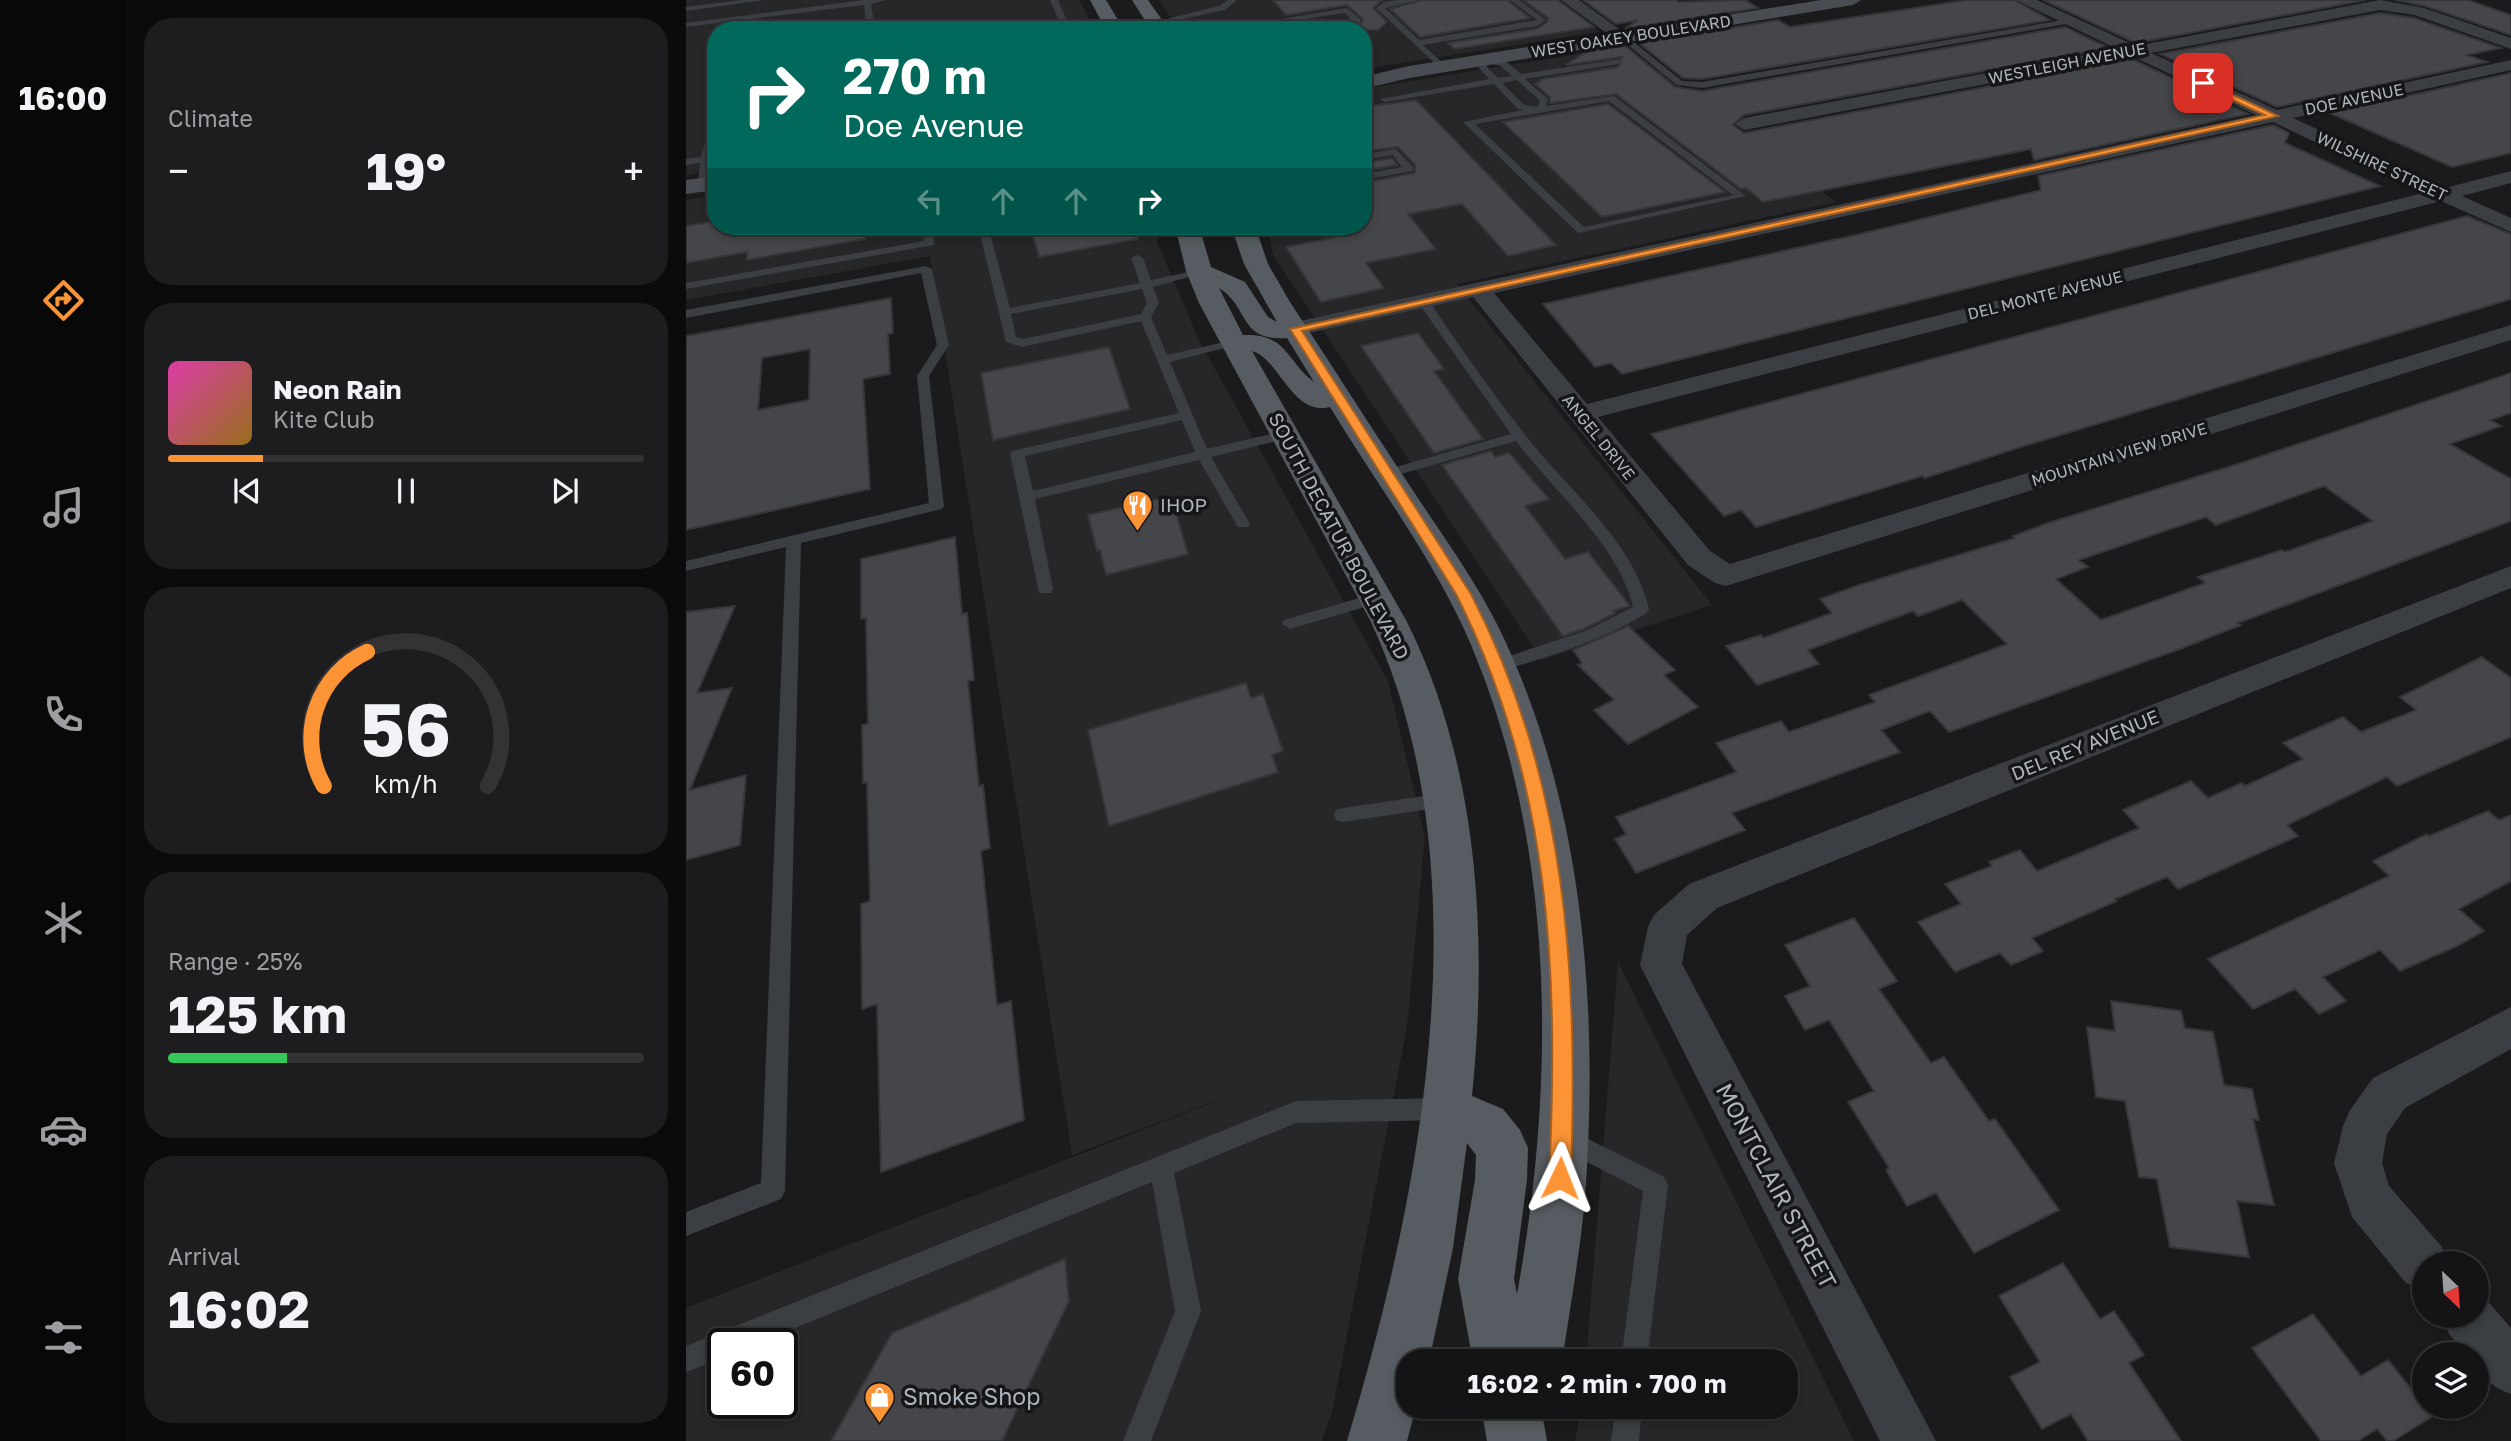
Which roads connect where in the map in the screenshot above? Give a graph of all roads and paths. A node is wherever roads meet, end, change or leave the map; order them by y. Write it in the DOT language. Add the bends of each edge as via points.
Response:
graph roads {
  1 [pos="760,0"];
  2 [pos="882,0"];
  3 [pos="1054,0"];
  4 [pos="1098,0"];
  5 [pos="1140,0"];
  6 [pos="1233,0"];
  7 [pos="1415,0"];
  8 [pos="1514,0"];
  9 [pos="1569,0"];
  10 [pos="1853,0"];
  11 [pos="2024,0"];
  12 [pos="867,2"];
  13 [pos="837,3"];
  14 [pos="686,9"];
  15 [pos="686,17"];
  16 [pos="1292,18"];
  17 [pos="755,21"];
  18 [pos="870,21"];
  19 [pos="1063,21"];
  20 [pos="1106,21"];
  21 [pos="1154,21"];
  22 [pos="1175,21"];
  23 [pos="1273,21"];
  24 [pos="1294,21"];
  25 [pos="1357,21"];
  26 [pos="2069,21"];
  27 [pos="690,24"];
  28 [pos="707,31"];
  29 [pos="686,34"];
  30 [pos="1622,37"];
  31 [pos="1417,43"];
  32 [pos="2511,44"];
  33 [pos="2133,51"];
  34 [pos="1483,60"];
  35 [pos="1618,61"];
  36 [pos="2511,65"];
  37 [pos="1443,67"];
  38 [pos="1409,72"];
  39 [pos="1372,74"];
  40 [pos="1518,77"];
  41 [pos="1372,81"];
  42 [pos="1495,81"];
  43 [pos="1385,99"];
  44 [pos="1539,110"];
  45 [pos="2274,116"];
  46 [pos="1744,124"];
  47 [pos="1372,156"];
  48 [pos="707,159"];
  49 [pos="686,162"];
  50 [pos="1372,175"];
  51 [pos="2511,177"];
  52 [pos="2442,194"];
  53 [pos="2511,226"];
  54 [pos="929,235"];
  55 [pos="985,235"];
  56 [pos="1189,235"];
  57 [pos="1246,235"];
  58 [pos="1137,258"];
  59 [pos="1199,271"];
  60 [pos="1146,285"];
  61 [pos="686,286"];
  62 [pos="1479,289"];
  63 [pos="1423,302"];
  64 [pos="1005,312"];
  65 [pos="686,314"];
  66 [pos="1145,317"];
  67 [pos="1295,329"];
  68 [pos="2511,332"];
  69 [pos="1234,344"];
  70 [pos="1162,360"];
  71 [pos="1580,414"];
  72 [pos="1187,415"];
  73 [pos="1349,416"];
  74 [pos="1284,435"];
  75 [pos="1520,436"];
  76 [pos="1202,453"];
  77 [pos="1387,474"];
  78 [pos="1027,497"];
  79 [pos="1243,524"];
  80 [pos="794,540"];
  81 [pos="686,566"];
  82 [pos="1726,576"];
  83 [pos="2511,576"];
  84 [pos="1045,589"];
  85 [pos="1376,598"];
  86 [pos="1290,624"];
  87 [pos="1497,666"];
  88 [pos="1444,800"];
  89 [pos="1343,815"];
  90 [pos="1668,927"];
  91 [pos="2511,1027"];
  92 [pos="1445,1109"];
  93 [pos="1562,1137"];
  94 [pos="1161,1169"];
  95 [pos="686,1224"];
  96 [pos="2412,1251"];
  97 [pos="763,1328"];
  98 [pos="2477,1328"];
  99 [pos="1499,1349"];
  100 [pos="1535,1349"];
  101 [pos="1636,1349"];
  102 [pos="707,1350"];
  103 [pos="686,1359"];
  104 [pos="2511,1368"];
  105 [pos="1513,1419"];
  106 [pos="1523,1419"];
  107 [pos="1628,1419"];
  108 [pos="1137,1441"];
  109 [pos="1377,1441"];
  110 [pos="1518,1441"];
  111 [pos="1625,1441"];
  112 [pos="1909,1441"];
  1 -- 14 [label="lane"];
  2 -- 12 [label="lane"];
  3 -- 19 [label="lane"];
  4 -- 20 [label="main road"];
  5 -- 21 [label="main road"];
  6 -- 22 [label="lane" via="1223,8"];
  7 -- 31 [label="lane" via="1380,8"];
  8 -- 31 [label="lane" via="1542,20"];
  9 -- 30 [label="street"];
  10 -- 30 [label="main road, WEST OAKEY BOULEVARD"];
  11 -- 26 [label="street, WILSHIRE STREET"];
  12 -- 13 [label="lane"];
  12 -- 18 [label="lane"];
  13 -- 17 [label="lane"];
  15 -- 27 [label="lane"];
  16 -- 23 [label="lane"];
  16 -- 24 [label="lane"];
  16 -- 25 [label="lane" via="1347,10"];
  26 -- 30 [label="lane" via="1702,85 1679,83"];
  26 -- 33 [label="street, WILSHIRE STREET"];
  28 -- 29 [label="lane"];
  30 -- 34 [label="main road, WEST OAKEY BOULEVARD"];
  31 -- 37 [label="lane"];
  32 -- 33 [label="street, WESTLEIGH AVENUE" via="2418,11 2380,5"];
  33 -- 45 [label="street, WILSHIRE STREET"];
  33 -- 46 [label="street, WESTLEIGH AVENUE"];
  34 -- 37 [label="main road, WEST OAKEY BOULEVARD"];
  34 -- 40 [label="lane" via="1504,64"];
  34 -- 42 [label="lane" via="1483,68"];
  35 -- 40 [label="lane"];
  36 -- 45 [label="street, DOE AVENUE"];
  37 -- 38 [label="main road, WEST OAKEY BOULEVARD"];
  38 -- 39 [label="main road, WEST OAKEY BOULEVARD"];
  38 -- 41 [label="main road, WEST OAKEY BOULEVARD"];
  40 -- 42 [label="lane"];
  40 -- 44 [label="lane" via="1545,101"];
  42 -- 43 [label="lane"];
  42 -- 44 [label="lane" via="1521,107"];
  44 -- 44 [label="lane" via="1611,98 1741,197 1582,231 1468,122"];
  45 -- 52 [label="street, WILSHIRE STREET"];
  45 -- 62 [label="street, DOE AVENUE"];
  47 -- 50 [label="lane" via="1396,152 1409,169"];
  48 -- 49 [label="lane"];
  51 -- 52 [label="street, DEL MONTE AVENUE"];
  52 -- 53 [label="street, WILSHIRE STREET"];
  52 -- 71 [label="street, DEL MONTE AVENUE"];
  54 -- 61 [label="lane" via="930,243"];
  55 -- 64 [label="lane"];
  56 -- 59 [label="main road, SOUTH DECATUR BOULEVARD"];
  57 -- 67 [label="main road" via="1256,264"];
  58 -- 60 [label="lane"];
  59 -- 60 [label="lane"];
  59 -- 67 [label="main road" via="1237,288 1266,330"];
  59 -- 69 [label="main road, SOUTH DECATUR BOULEVARD"];
  60 -- 64 [label="lane"];
  60 -- 66 [label="lane" via="1153,303"];
  62 -- 63 [label="street, DOE AVENUE"];
  62 -- 71 [label="street, ANGEL DRIVE"];
  63 -- 67 [label="street, DOE AVENUE"];
  63 -- 75 [label="lane"];
  64 -- 66 [label="lane" via="1010,340 1022,342"];
  65 -- 80 [label="lane" via="926,269 943,345 923,376 937,506"];
  66 -- 70 [label="lane"];
  67 -- 73 [label="main road"];
  68 -- 82 [label="street, MOUNTAIN VIEW DRIVE"];
  69 -- 70 [label="lane"];
  69 -- 73 [label="main road" via="1270,346 1298,383"];
  69 -- 74 [label="main road, SOUTH DECATUR BOULEVARD"];
  70 -- 72 [label="lane"];
  71 -- 82 [label="street, ANGEL DRIVE" via="1699,558"];
  72 -- 76 [label="lane"];
  72 -- 78 [label="lane" via="1017,454"];
  73 -- 77 [label="main road"];
  74 -- 76 [label="lane"];
  74 -- 85 [label="main road, SOUTH DECATUR BOULEVARD"];
  75 -- 77 [label="lane"];
  75 -- 87 [label="lane" via="1633,580 1641,609"];
  76 -- 78 [label="lane"];
  76 -- 79 [label="lane"];
  77 -- 87 [label="main road" via="1464,594"];
  78 -- 84 [label="lane"];
  80 -- 81 [label="lane"];
  80 -- 95 [label="lane" via="773,1191"];
  83 -- 90 [label="street, DEL REY AVENUE" via="1703,896"];
  85 -- 86 [label="lane"];
  85 -- 88 [label="main road, SOUTH DECATUR BOULEVARD" via="1422,703"];
  87 -- 93 [label="main road" via="1514,710 1549,849 1561,959"];
  88 -- 89 [label="lane"];
  88 -- 92 [label="main road, SOUTH DECATUR BOULEVARD" via="1454,905"];
  90 -- 112 [label="street, MONTCLAIR STREET" via="1661,965"];
  91 -- 96 [label="street" via="2389,1093 2366,1126 2358,1163 2370,1200"];
  92 -- 94 [label="lane" via="1296,1112"];
  92 -- 99 [label="main road" via="1485,1126 1502,1148 1486,1279"];
  92 -- 109 [label="main road, SOUTH DECATUR BOULEVARD" via="1432,1212 1409,1326"];
  93 -- 100 [label="main road"];
  93 -- 101 [label="lane" via="1656,1185"];
  94 -- 97 [label="lane"];
  94 -- 108 [label="lane" via="1188,1311"];
  98 -- 104 [label="street"];
  102 -- 103 [label="lane"];
  105 -- 110 [label="main road"];
  106 -- 110 [label="main road"];
  107 -- 111 [label="lane"];
}
